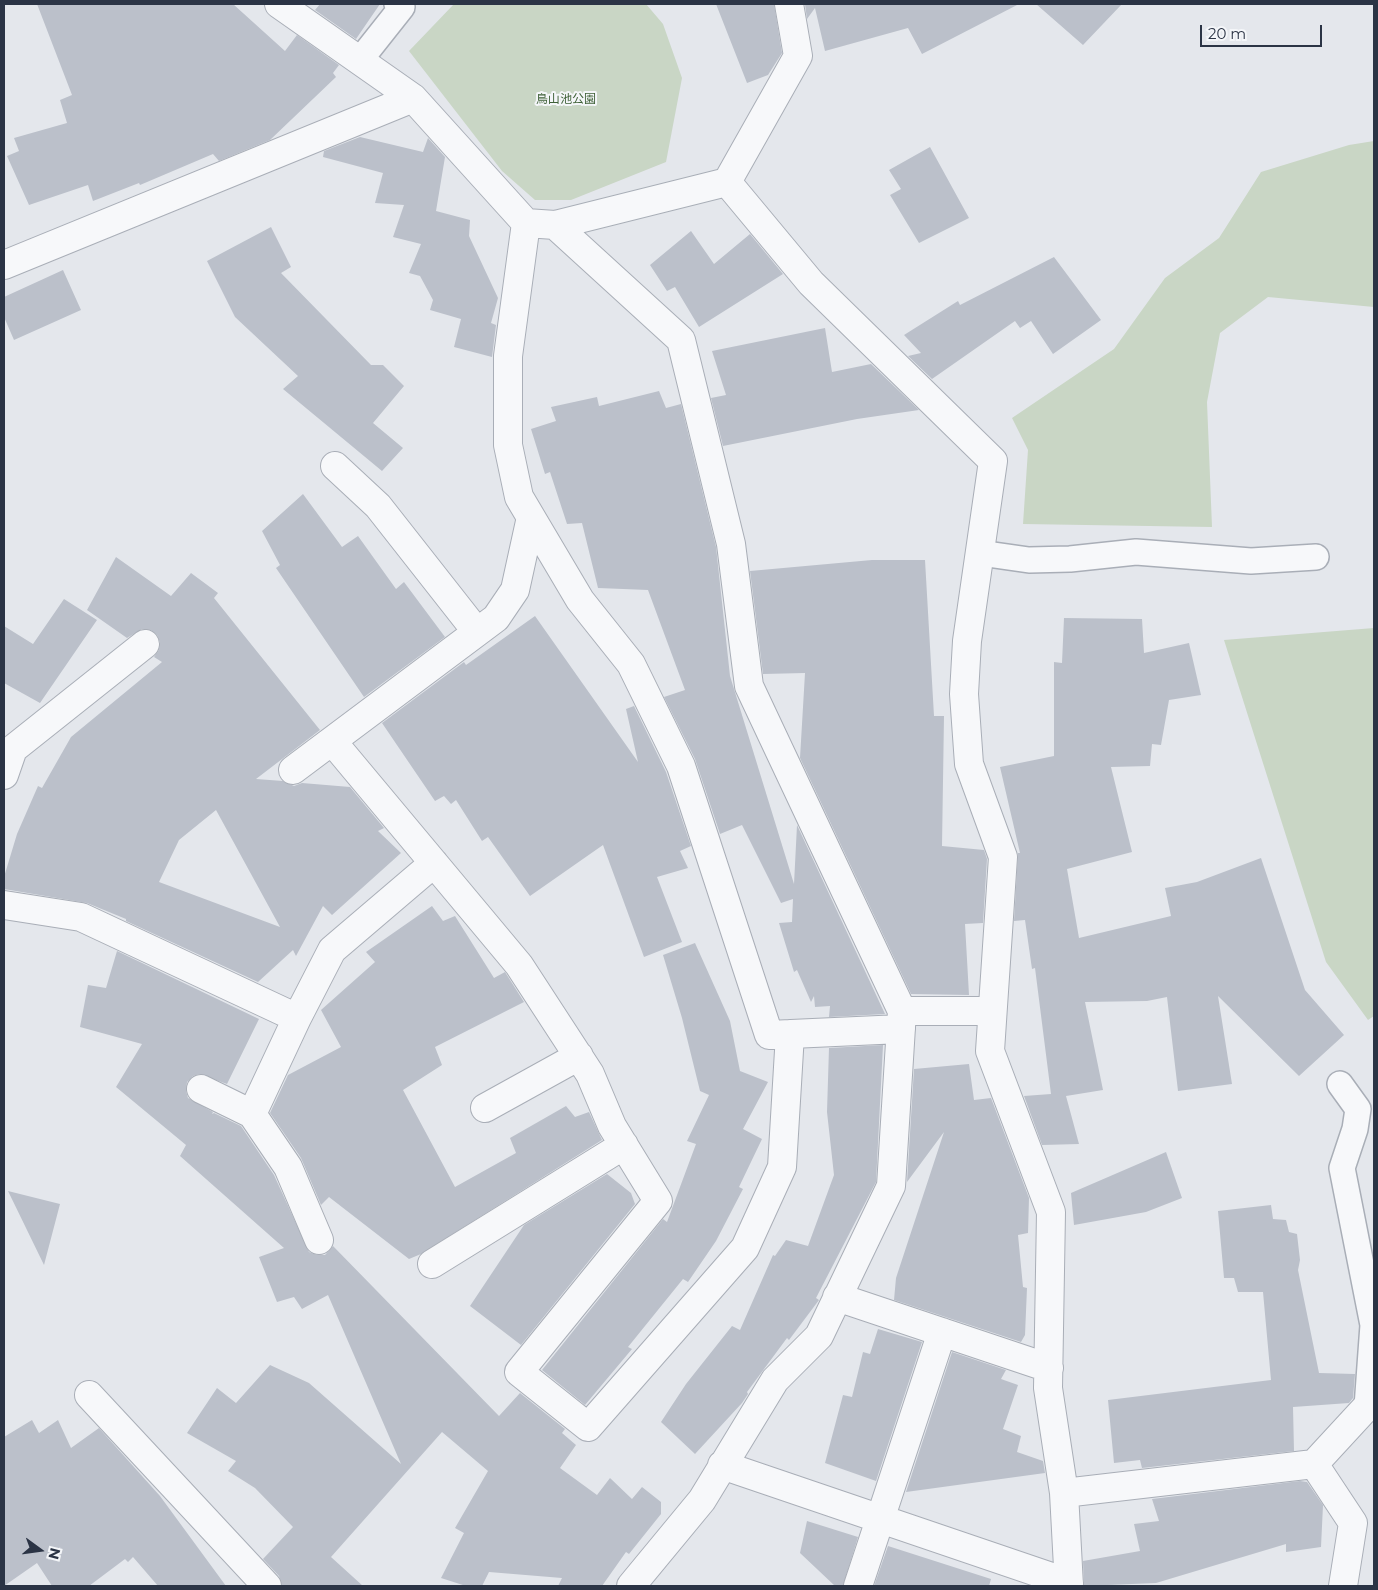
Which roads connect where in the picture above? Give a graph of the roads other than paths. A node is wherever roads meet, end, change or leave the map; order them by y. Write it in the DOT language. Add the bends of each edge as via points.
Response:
graph roads {
  1 [pos="279,4"];
  2 [pos="397,4"];
  3 [pos="789,4"];
  4 [pos="360,60"];
  5 [pos="413,98"];
  6 [pos="727,182"];
  7 [pos="526,223"];
  8 [pos="555,225"];
  9 [pos="4,265"];
  10 [pos="335,466"];
  11 [pos="531,517"];
  12 [pos="980,553"];
  13 [pos="1316,557"];
  14 [pos="477,632"];
  15 [pos="145,644"];
  16 [pos="332,741"];
  17 [pos="293,770"];
  18 [pos="4,775"];
  19 [pos="434,863"];
  20 [pos="4,905"];
  21 [pos="992,1011"];
  22 [pos="297,1018"];
  23 [pos="902,1020"];
  24 [pos="790,1034"];
  25 [pos="579,1056"];
  26 [pos="1340,1084"];
  27 [pos="201,1089"];
  28 [pos="485,1108"];
  29 [pos="252,1114"];
  30 [pos="624,1145"];
  31 [pos="319,1240"];
  32 [pos="432,1264"];
  33 [pos="837,1297"];
  34 [pos="942,1332"];
  35 [pos="1049,1368"];
  36 [pos="88,1395"];
  37 [pos="1371,1403"];
  38 [pos="1314,1464"];
  39 [pos="722,1465"];
  40 [pos="1064,1493"];
  41 [pos="880,1519"];
  42 [pos="1069,1585"];
  43 [pos="267,1586"];
  44 [pos="631,1586"];
  45 [pos="858,1586"];
  46 [pos="1343,1586"];
  1 -- 4 [label="street"];
  2 -- 4 [label="lane" via="402,7"];
  3 -- 6 [label="street" via="798,56"];
  4 -- 5 [label="street"];
  5 -- 7 [label="street"];
  5 -- 9 [label="street"];
  6 -- 8 [label="street"];
  6 -- 12 [label="street" via="811,282 993,460"];
  7 -- 8 [label="street"];
  7 -- 11 [label="street" via="508,356 508,445 519,497"];
  8 -- 23 [label="street" via="681,340 731,544 749,686"];
  10 -- 14 [label="street" via="378,506"];
  11 -- 14 [label="street" via="515,590 496,618"];
  11 -- 24 [label="street" via="580,600 631,664 681,766 769,1035"];
  12 -- 13 [label="lane" via="1029,560 1136,552 1251,560"];
  12 -- 21 [label="street" via="967,641 964,694 969,764 1002,857"];
  14 -- 16 [label="street"];
  15 -- 18 [label="street" via="13,749"];
  16 -- 17 [label="street"];
  16 -- 19 [label="street"];
  19 -- 22 [label="street" via="332,950"];
  19 -- 25 [label="street" via="519,964"];
  20 -- 22 [label="street" via="81,917"];
  21 -- 23 [label="street"];
  21 -- 35 [label="street" via="990,1051 1051,1212"];
  22 -- 29 [label="street"];
  23 -- 24 [label="street"];
  23 -- 33 [label="street" via="891,1186"];
  24 -- 30 [label="street" via="782,1167 745,1248 588,1427 519,1372 658,1201"];
  25 -- 28 [label="street"];
  25 -- 30 [label="street"];
  26 -- 37 [label="lane" via="1358,1109 1342,1168 1373,1325"];
  27 -- 29 [label="street"];
  29 -- 31 [label="street" via="288,1167"];
  30 -- 32 [label="street"];
  33 -- 34 [label="street"];
  33 -- 39 [label="street" via="818,1336 775,1380"];
  34 -- 35 [label="street"];
  34 -- 41 [label="street"];
  35 -- 40 [label="street" via="1048,1388"];
  36 -- 43 [label="street"];
  37 -- 38 [label="street"];
  38 -- 40 [label="street"];
  38 -- 46 [label="street" via="1353,1523"];
  39 -- 41 [label="street"];
  39 -- 44 [label="street" via="702,1500"];
  40 -- 42 [label="street"];
  41 -- 42 [label="street"];
  41 -- 45 [label="street"];
}
